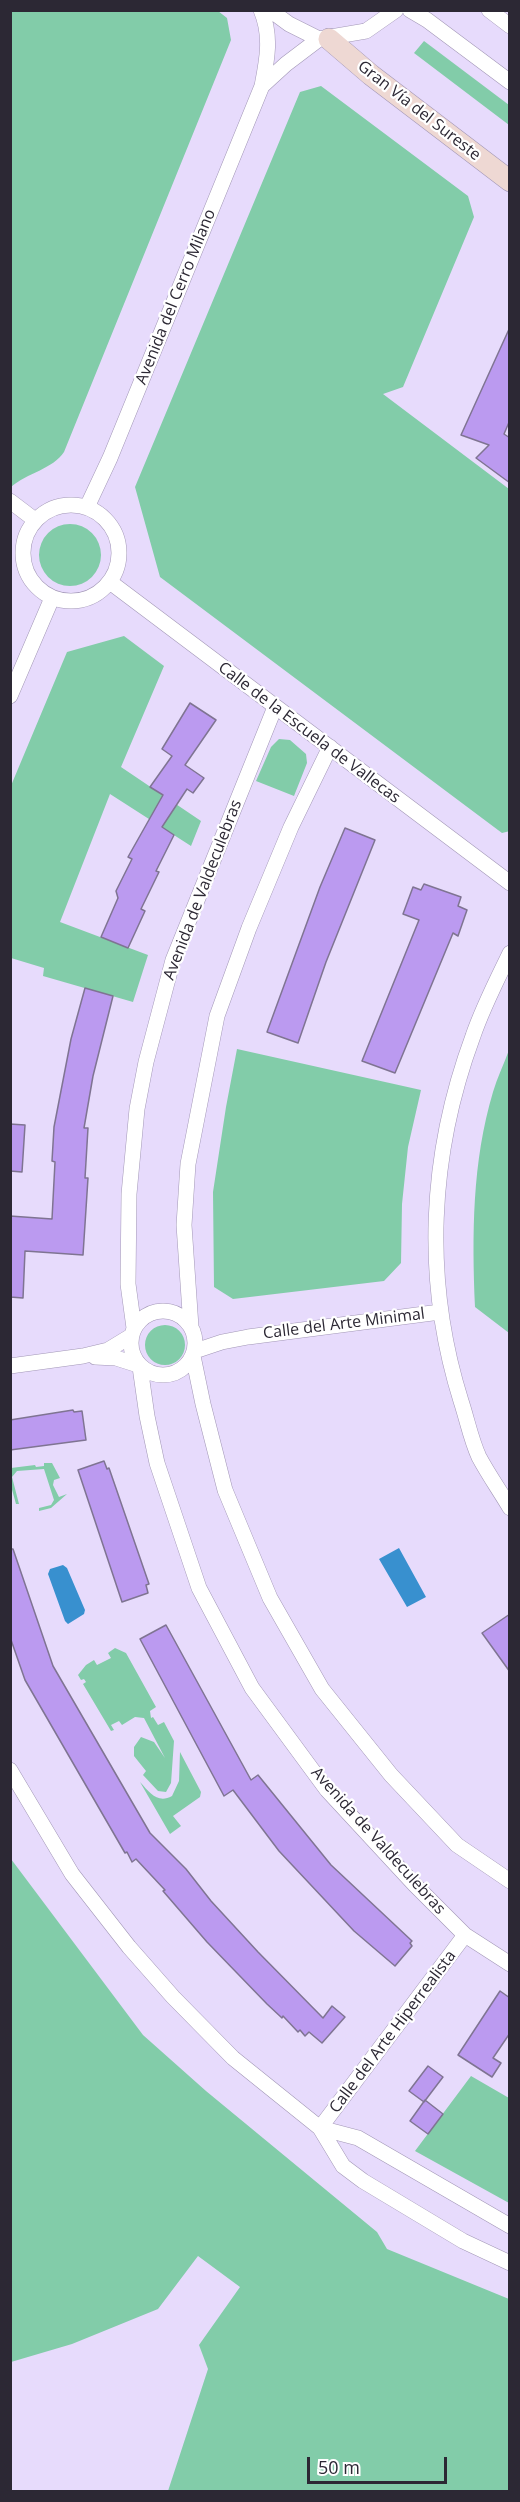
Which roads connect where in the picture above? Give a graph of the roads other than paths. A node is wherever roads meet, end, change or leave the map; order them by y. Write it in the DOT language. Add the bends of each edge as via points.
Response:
graph roads {
  1 [pos="261,10"];
  2 [pos="270,10"];
  3 [pos="396,10"];
  4 [pos="410,10"];
  5 [pos="489,10"];
  6 [pos="510,26"];
  7 [pos="324,39"];
  8 [pos="510,82"];
  9 [pos="262,86"];
  10 [pos="510,181"];
  11 [pos="10,501"];
  12 [pos="87,507"];
  13 [pos="35,520"];
  14 [pos="110,582"];
  15 [pos="52,598"];
  16 [pos="10,696"];
  17 [pos="275,707"];
  18 [pos="330,747"];
  19 [pos="510,883"];
  20 [pos="510,952"];
  21 [pos="440,1312"];
  22 [pos="191,1329"];
  23 [pos="132,1332"];
  24 [pos="248,1337"];
  25 [pos="194,1354"];
  26 [pos="83,1356"];
  27 [pos="10,1366"];
  28 [pos="139,1366"];
  29 [pos="510,1508"];
  30 [pos="10,1770"];
  31 [pos="510,1881"];
  32 [pos="465,1935"];
  33 [pos="510,1964"];
  34 [pos="320,2128"];
  35 [pos="510,2226"];
  36 [pos="510,2262"];
  1 -- 9 [label="street, Avenida del Cerro Milano" via="267,25 268,54"];
  2 -- 7 [label="street" via="288,24"];
  3 -- 7 [label="street" via="366,31"];
  4 -- 8 [label="street"];
  5 -- 6 [label="street"];
  7 -- 9 [label="street, Avenida del Cerro Milano" via="286,64"];
  7 -- 10 [label="street, Gran Vía del Sureste"];
  9 -- 12 [label="street, Avenida del Cerro Milano"];
  11 -- 13 [label="street"];
  12 -- 13 [label="street" via="60,505"];
  12 -- 14 [label="street" via="101,514 117,539 117,569"];
  13 -- 15 [label="street" via="22,548 24,563 34,584"];
  14 -- 15 [label="street" via="84,600"];
  14 -- 17 [label="street, Calle de la Escuela de Vallecas"];
  15 -- 16 [label="street"];
  17 -- 18 [label="street, Calle de la Escuela de Vallecas"];
  17 -- 23 [label="street, Avenida de Valdeculebras" via="173,960 146,1062 129,1194"];
  18 -- 19 [label="street, Calle de la Escuela de Vallecas"];
  18 -- 22 [label="street" via="291,827 217,1016 188,1164 184,1225"];
  20 -- 21 [label="street" via="473,1035 442,1157 435,1206"];
  21 -- 24 [label="street, Calle del Arte Minimal"];
  21 -- 29 [label="street" via="451,1368 478,1455"];
  22 -- 23 [label="street" via="177,1315 160,1311 141,1319"];
  22 -- 24 [label="street, Calle del Arte Minimal" via="216,1336"];
  22 -- 25 [label="street"];
  23 -- 26 [label="street" via="108,1350"];
  23 -- 28 [label="street" via="131,1350"];
  24 -- 25 [label="street, Calle del Arte Minimal" via="222,1342"];
  25 -- 28 [label="street" via="183,1369 171,1375 158,1376"];
  25 -- 31 [label="street" via="202,1404 225,1490 270,1598 322,1689 391,1775 457,1845"];
  26 -- 27 [label="street"];
  26 -- 28 [label="street" via="116,1358"];
  28 -- 32 [label="street, Avenida de Valdeculebras" via="157,1463 199,1588 252,1688 327,1790"];
  30 -- 34 [label="street" via="72,1874 129,1947 233,2058"];
  32 -- 33 [label="street, Avenida de Valdeculebras"];
  32 -- 34 [label="street, Calle del Arte Hiperrealista"];
  34 -- 35 [label="street" via="358,2138"];
  34 -- 36 [label="street" via="343,2166 363,2181 463,2241"];
}
